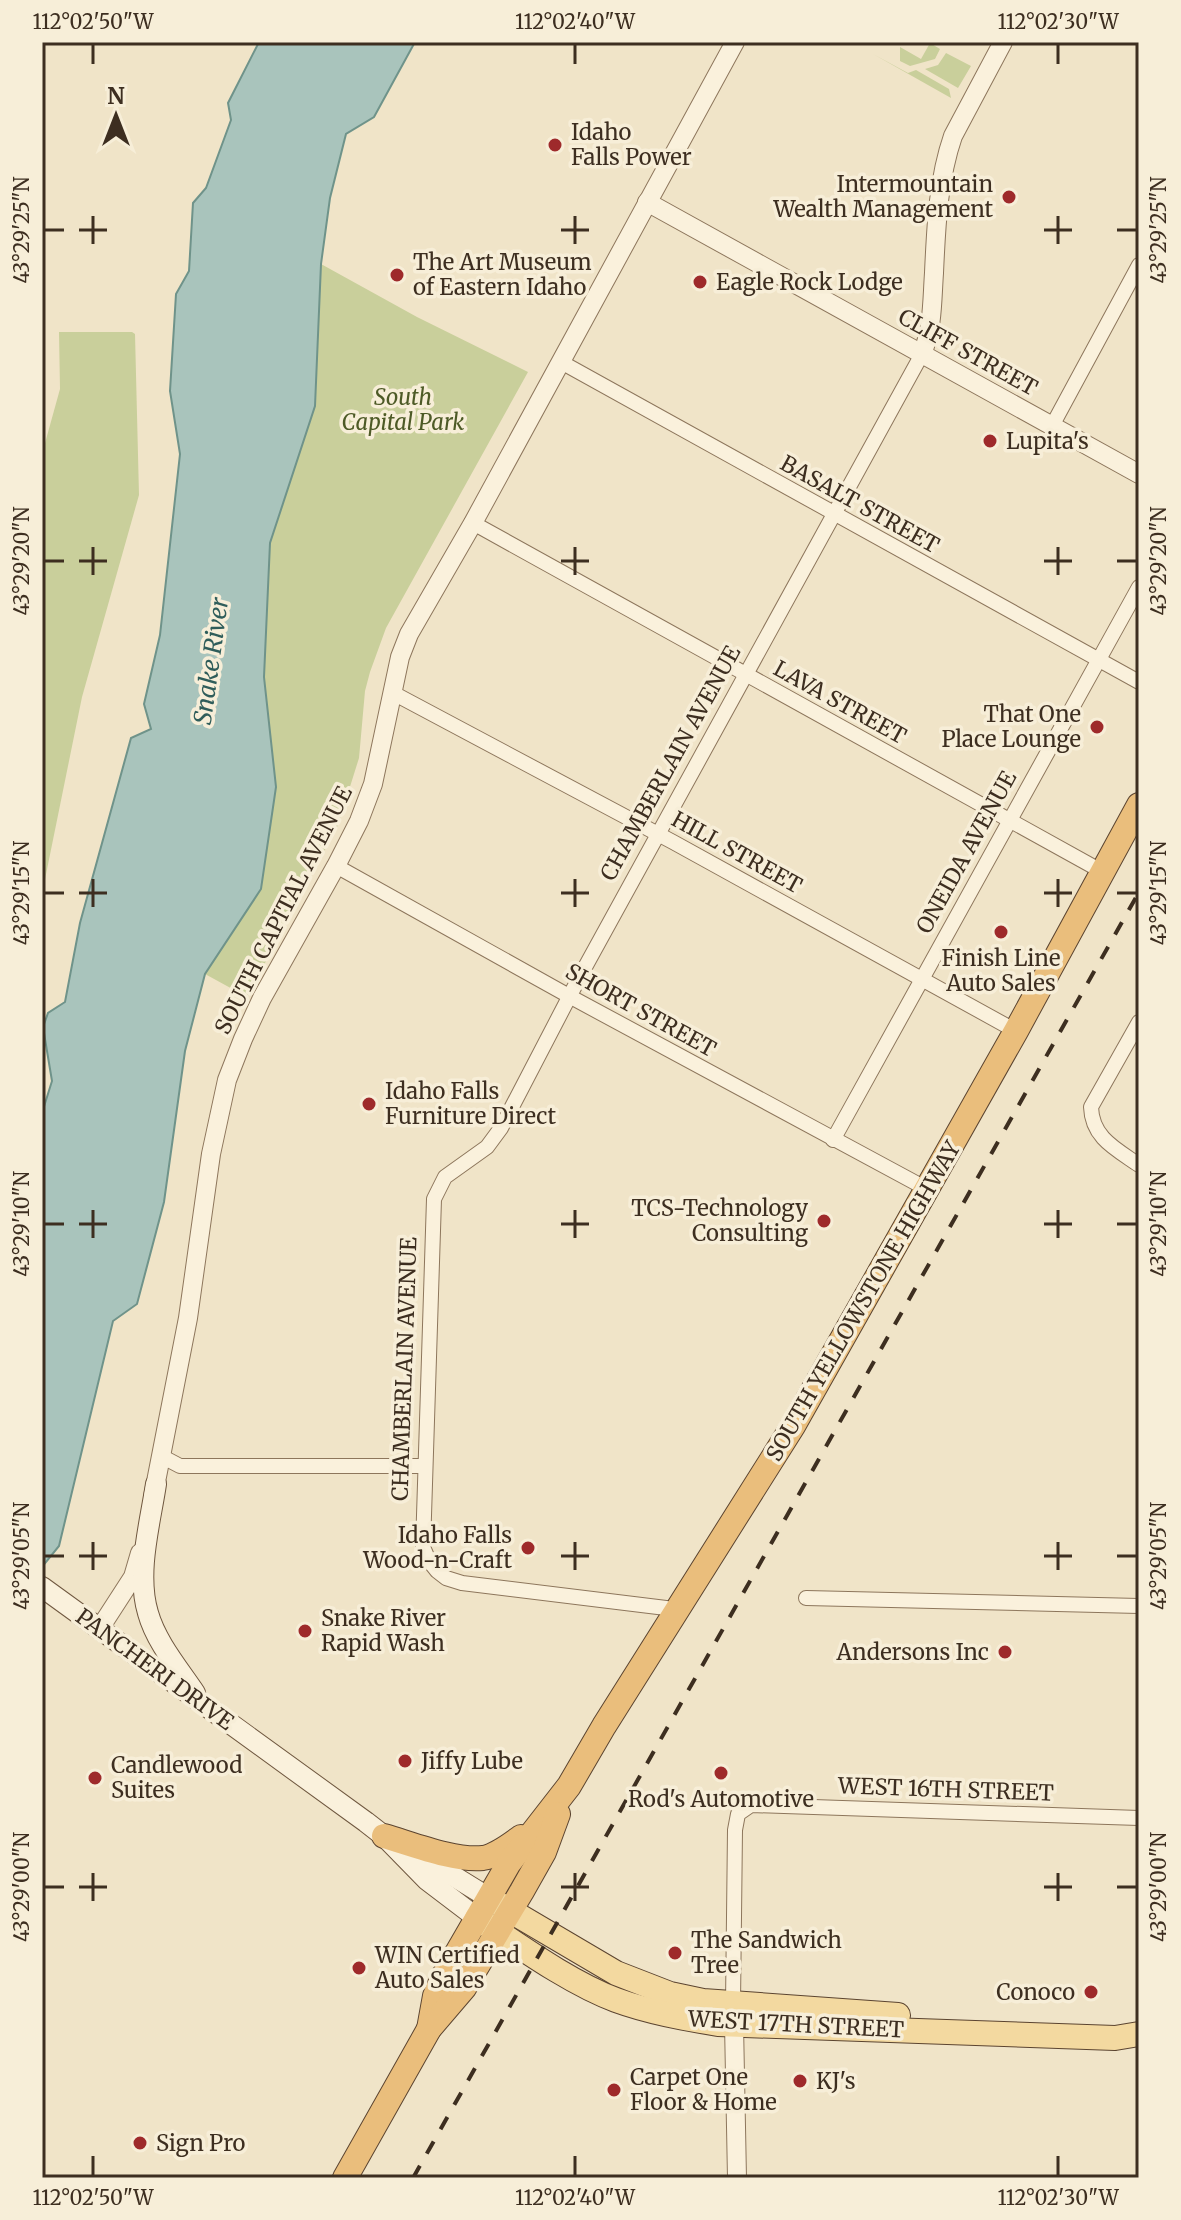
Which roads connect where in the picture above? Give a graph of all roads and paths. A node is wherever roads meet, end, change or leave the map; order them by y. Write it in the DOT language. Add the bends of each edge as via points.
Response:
graph roads {
  1 [pos="735,42"];
  2 [pos="1003,42"];
  3 [pos="647,202"];
  4 [pos="1139,265"];
  5 [pos="922,354"];
  6 [pos="561,362"];
  7 [pos="1052,426"];
  8 [pos="1139,474"];
  9 [pos="834,515"];
  10 [pos="473,523"];
  11 [pos="1139,587"];
  12 [pos="1098,661"];
  13 [pos="745,674"];
  14 [pos="1139,682"];
  15 [pos="393,693"];
  16 [pos="1139,805"];
  17 [pos="1008,820"];
  18 [pos="658,834"];
  19 [pos="336,866"];
  20 [pos="1103,872"];
  21 [pos="921,978"];
  22 [pos="569,996"];
  23 [pos="1139,1022"];
  24 [pos="1016,1031"];
  25 [pos="1135,1039"];
  26 [pos="833,1140"];
  27 [pos="1139,1165"];
  28 [pos="927,1189"];
  29 [pos="161,1456"];
  30 [pos="423,1466"];
  31 [pos="156,1484"];
  32 [pos="43,1587"];
  33 [pos="806,1598"];
  34 [pos="1139,1606"];
  35 [pos="677,1614"];
  36 [pos="100,1628"];
  37 [pos="202,1704"];
  38 [pos="569,1786"];
  39 [pos="1139,1818"];
  40 [pos="384,1836"];
  41 [pos="493,1915"];
  42 [pos="733,2013"];
  43 [pos="1139,2032"];
  44 [pos="345,2178"];
  45 [pos="737,2178"];
  1 -- 3 [label="street, SOUTH CAPITAL AVENUE"];
  2 -- 5 [label="street, CHAMBERLAIN AVENUE" via="948,151 938,205 931,330"];
  3 -- 5 [label="street, CLIFF STREET"];
  3 -- 6 [label="street, SOUTH CAPITAL AVENUE"];
  4 -- 7 [label="street"];
  5 -- 7 [label="street, CLIFF STREET"];
  5 -- 9 [label="street, CHAMBERLAIN AVENUE"];
  6 -- 9 [label="street, BASALT STREET"];
  6 -- 10 [label="street, SOUTH CAPITAL AVENUE"];
  7 -- 8 [label="street, CLIFF STREET"];
  9 -- 12 [label="street, BASALT STREET"];
  9 -- 13 [label="street, CHAMBERLAIN AVENUE"];
  10 -- 13 [label="street, LAVA STREET"];
  10 -- 15 [label="street, SOUTH CAPITAL AVENUE" via="409,634"];
  11 -- 12 [label="street, ONEIDA AVENUE"];
  12 -- 14 [label="street, BASALT STREET"];
  12 -- 17 [label="street, ONEIDA AVENUE"];
  13 -- 17 [label="street, LAVA STREET"];
  13 -- 18 [label="street, CHAMBERLAIN AVENUE"];
  15 -- 18 [label="street, HILL STREET"];
  15 -- 19 [label="street, SOUTH CAPITAL AVENUE" via="373,784"];
  16 -- 20 [label="highway, SOUTH YELLOWSTONE HIGHWAY"];
  17 -- 20 [label="street, LAVA STREET"];
  17 -- 21 [label="street, ONEIDA AVENUE"];
  18 -- 21 [label="street, HILL STREET"];
  18 -- 22 [label="street, CHAMBERLAIN AVENUE"];
  19 -- 22 [label="street, SHORT STREET"];
  19 -- 29 [label="street, SOUTH CAPITAL AVENUE" via="262,998 227,1080"];
  20 -- 24 [label="highway, SOUTH YELLOWSTONE HIGHWAY"];
  21 -- 24 [label="street, HILL STREET"];
  21 -- 26 [label="street, ONEIDA AVENUE"];
  22 -- 26 [label="street, SHORT STREET"];
  22 -- 30 [label="street, CHAMBERLAIN AVENUE" via="501,1128 487,1147 445,1177 434,1199"];
  23 -- 25 [label="street"];
  24 -- 28 [label="highway, SOUTH YELLOWSTONE HIGHWAY"];
  25 -- 27 [label="street" via="1091,1107 1091,1117 1101,1138"];
  26 -- 28 [label="street, SHORT STREET"];
  28 -- 35 [label="highway, SOUTH YELLOWSTONE HIGHWAY" via="793,1426"];
  29 -- 30 [label="street" via="180,1466"];
  29 -- 31 [label="street, SOUTH CAPITAL AVENUE"];
  30 -- 35 [label="street, CHAMBERLAIN AVENUE" via="423,1547 446,1578 666,1608"];
  31 -- 36 [label="street, SOUTH CAPITAL AVENUE" via="133,1577"];
  31 -- 37 [label="main road" via="146,1603 156,1632"];
  32 -- 36 [label="main road, PANCHERI DRIVE"];
  33 -- 34 [label="street"];
  35 -- 38 [label="highway, SOUTH YELLOWSTONE HIGHWAY"];
  36 -- 37 [label="main road, PANCHERI DRIVE"];
  37 -- 40 [label="main road, PANCHERI DRIVE"];
  38 -- 40 [label="highway" via="519,1839 483,1858"];
  38 -- 41 [label="highway, SOUTH YELLOWSTONE HIGHWAY" via="544,1852"];
  39 -- 42 [label="street, WEST 16TH STREET" via="751,1805 738,1814 735,1830"];
  40 -- 41 [label="main road, PANCHERI DRIVE" via="427,1880"];
  41 -- 42 [label="main road, WEST 17TH STREET" via="616,1973"];
  41 -- 42 [label="main road" via="591,1989 646,2010 670,2006"];
  41 -- 44 [label="highway, SOUTH YELLOWSTONE HIGHWAY" via="443,1977 429,2029"];
  42 -- 43 [label="main road, WEST 17TH STREET" via="1115,2038"];
  42 -- 43 [label="main road, WEST 17TH STREET" via="853,2011 1123,2023"];
  42 -- 45 [label="street"];
}
